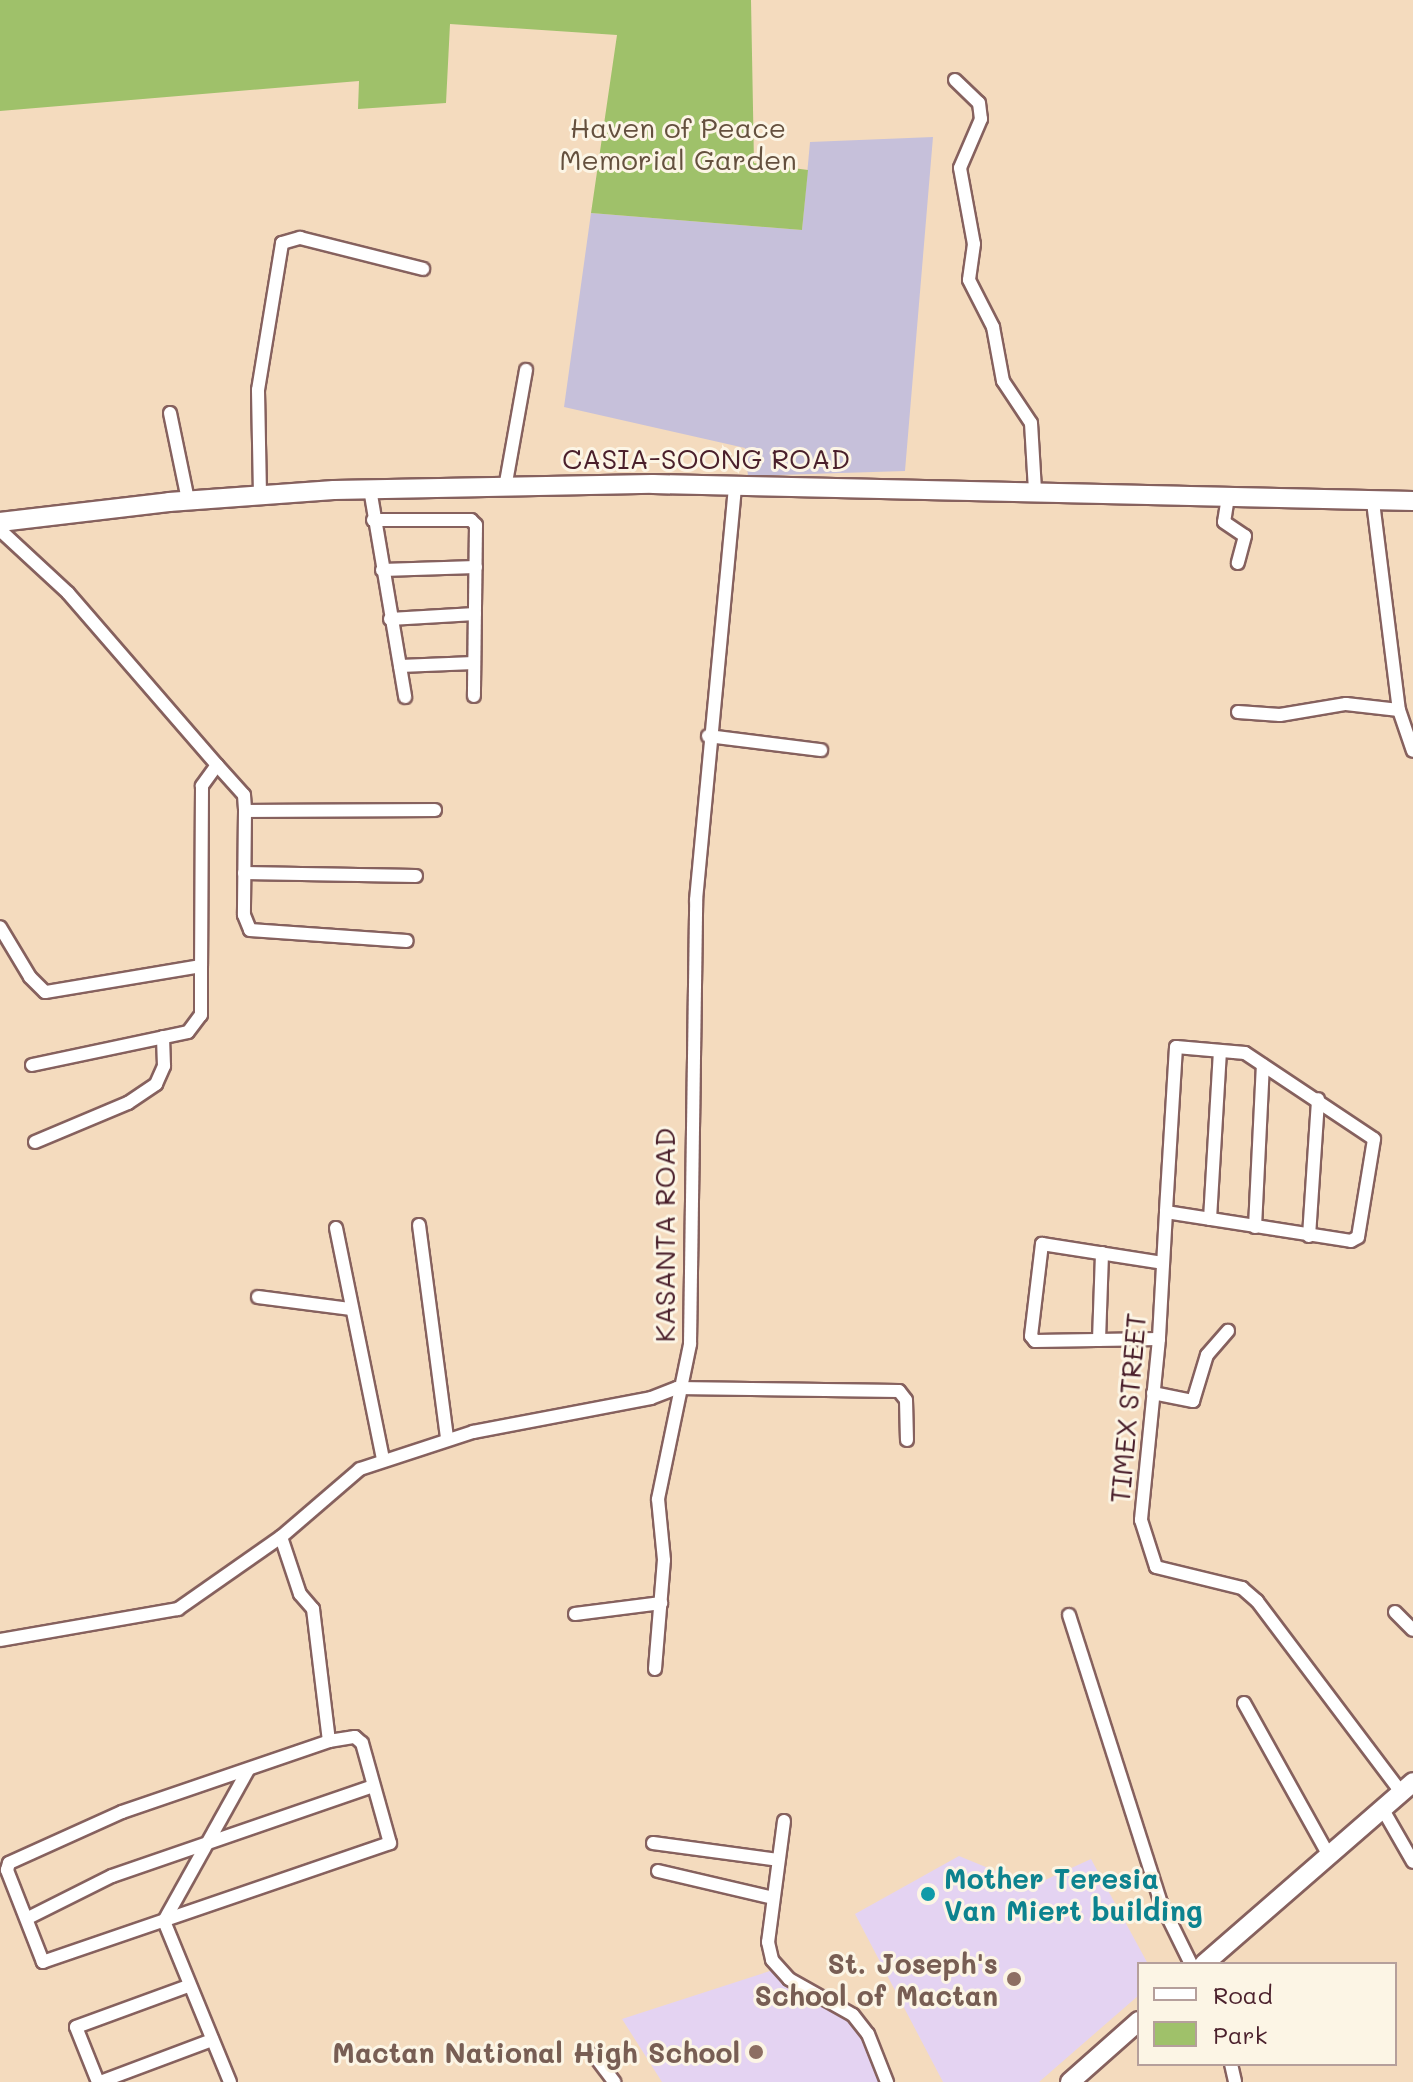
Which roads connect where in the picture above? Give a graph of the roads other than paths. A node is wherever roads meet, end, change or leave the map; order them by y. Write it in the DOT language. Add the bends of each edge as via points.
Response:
graph roads {
  1 [pos="955,80"];
  2 [pos="423,269"];
  3 [pos="526,370"];
  4 [pos="170,413"];
  5 [pos="735,486"];
  6 [pos="505,488"];
  7 [pos="370,489"];
  8 [pos="1035,491"];
  9 [pos="260,495"];
  10 [pos="1228,497"];
  11 [pos="188,500"];
  12 [pos="1413,501"];
  13 [pos="1373,502"];
  14 [pos="373,520"];
  15 [pos="0,522"];
  16 [pos="0,530"];
  17 [pos="1238,563"];
  18 [pos="476,567"];
  19 [pos="382,570"];
  20 [pos="475,614"];
  21 [pos="390,619"];
  22 [pos="474,663"];
  23 [pos="400,666"];
  24 [pos="474,696"];
  25 [pos="405,697"];
  26 [pos="1399,710"];
  27 [pos="1238,712"];
  28 [pos="708,736"];
  29 [pos="821,750"];
  30 [pos="1413,751"];
  31 [pos="217,765"];
  32 [pos="435,810"];
  33 [pos="245,811"];
  34 [pos="244,873"];
  35 [pos="416,876"];
  36 [pos="0,927"];
  37 [pos="407,941"];
  38 [pos="201,966"];
  39 [pos="163,1037"];
  40 [pos="1220,1051"];
  41 [pos="32,1065"];
  42 [pos="1263,1065"];
  43 [pos="1318,1099"];
  44 [pos="35,1142"];
  45 [pos="1166,1212"];
  46 [pos="1210,1219"];
  47 [pos="419,1225"];
  48 [pos="1255,1227"];
  49 [pos="336,1228"];
  50 [pos="1309,1236"];
  51 [pos="1102,1253"];
  52 [pos="1163,1263"];
  53 [pos="258,1297"];
  54 [pos="351,1309"];
  55 [pos="1228,1331"];
  56 [pos="1159,1339"];
  57 [pos="1099,1340"];
  58 [pos="677,1388"];
  59 [pos="1153,1393"];
  60 [pos="447,1439"];
  61 [pos="907,1440"];
  62 [pos="383,1460"];
  63 [pos="281,1537"];
  64 [pos="661,1603"];
  65 [pos="1395,1612"];
  66 [pos="575,1614"];
  67 [pos="1069,1615"];
  68 [pos="1413,1630"];
  69 [pos="0,1640"];
  70 [pos="655,1669"];
  71 [pos="1244,1703"];
  72 [pos="329,1741"];
  73 [pos="248,1770"];
  74 [pos="373,1786"];
  75 [pos="1407,1787"];
  76 [pos="1382,1808"];
  77 [pos="784,1821"];
  78 [pos="653,1843"];
  79 [pos="206,1847"];
  80 [pos="1328,1854"];
  81 [pos="778,1860"];
  82 [pos="1413,1862"];
  83 [pos="658,1871"];
  84 [pos="773,1898"];
  85 [pos="28,1918"];
  86 [pos="164,1921"];
  87 [pos="1190,1962"];
  88 [pos="1206,1962"];
  89 [pos="188,1986"];
  90 [pos="1137,2023"];
  91 [pos="212,2040"];
  92 [pos="594,2055"];
  93 [pos="99,2082"];
  94 [pos="230,2082"];
  95 [pos="614,2082"];
  96 [pos="887,2082"];
  97 [pos="1070,2082"];
  1 -- 8 [label="street" via="979,103 981,119 960,168 974,244 969,280 990,318 1003,381 1031,423"];
  2 -- 9 [label="street" via="300,238 282,243 258,390"];
  3 -- 6 [label="street"];
  4 -- 11 [label="street"];
  5 -- 6 [label="street, CASIA-SOONG ROAD"];
  5 -- 8 [label="street, CASIA-SOONG ROAD"];
  5 -- 28 [label="street, KASANTA ROAD"];
  6 -- 7 [label="street, CASIA-SOONG ROAD"];
  7 -- 9 [label="street, CASIA-SOONG ROAD"];
  7 -- 14 [label="street"];
  8 -- 10 [label="street, CASIA-SOONG ROAD"];
  9 -- 11 [label="street, CASIA-SOONG ROAD"];
  10 -- 13 [label="street, CASIA-SOONG ROAD"];
  10 -- 17 [label="street" via="1224,522 1245,536"];
  11 -- 15 [label="street, CASIA-SOONG ROAD"];
  12 -- 13 [label="street, CASIA-SOONG ROAD"];
  13 -- 26 [label="street"];
  14 -- 18 [label="street" via="471,520 478,531"];
  14 -- 19 [label="street"];
  16 -- 31 [label="street" via="68,593"];
  18 -- 19 [label="street"];
  18 -- 20 [label="street"];
  19 -- 21 [label="street"];
  20 -- 21 [label="street"];
  20 -- 22 [label="street"];
  21 -- 23 [label="street"];
  22 -- 23 [label="street"];
  22 -- 24 [label="street"];
  23 -- 25 [label="street"];
  26 -- 27 [label="street" via="1346,704 1280,715"];
  26 -- 30 [label="street"];
  28 -- 29 [label="street"];
  28 -- 58 [label="street, KASANTA ROAD" via="696,900 690,1344"];
  31 -- 33 [label="street" via="244,795"];
  31 -- 38 [label="street" via="202,786"];
  32 -- 33 [label="street"];
  33 -- 34 [label="street"];
  34 -- 35 [label="street"];
  34 -- 37 [label="street" via="244,915 255,933"];
  36 -- 38 [label="street" via="45,992"];
  38 -- 39 [label="street" via="201,1015 188,1032"];
  39 -- 41 [label="street"];
  39 -- 44 [label="street" via="164,1066 156,1084 128,1103"];
  40 -- 42 [label="street" via="1245,1053"];
  40 -- 45 [label="street, TIMEX STREET" via="1176,1047"];
  40 -- 46 [label="street"];
  42 -- 43 [label="street"];
  42 -- 48 [label="street"];
  43 -- 50 [label="street"];
  43 -- 50 [label="street" via="1374,1139 1358,1237 1351,1241"];
  45 -- 46 [label="street"];
  45 -- 52 [label="street, TIMEX STREET"];
  46 -- 48 [label="street"];
  47 -- 60 [label="street"];
  48 -- 50 [label="street"];
  49 -- 54 [label="street"];
  51 -- 52 [label="street"];
  51 -- 57 [label="street"];
  51 -- 57 [label="street" via="1042,1244 1031,1336 1035,1341"];
  52 -- 56 [label="street, TIMEX STREET"];
  53 -- 54 [label="street"];
  54 -- 62 [label="street"];
  55 -- 59 [label="street" via="1207,1355 1190,1403"];
  56 -- 57 [label="street"];
  56 -- 59 [label="street, TIMEX STREET"];
  58 -- 60 [label="street" via="651,1398"];
  58 -- 61 [label="street" via="899,1391 906,1400"];
  58 -- 64 [label="street, KASANTA ROAD" via="658,1499 664,1560"];
  59 -- 75 [label="street, TIMEX STREET" via="1141,1520 1156,1567 1242,1588 1257,1601"];
  60 -- 62 [label="street"];
  62 -- 63 [label="street" via="339,1482"];
  63 -- 69 [label="street" via="178,1609"];
  63 -- 72 [label="street" via="300,1594 313,1609"];
  64 -- 66 [label="street"];
  64 -- 70 [label="street, KASANTA ROAD"];
  65 -- 68 [label="street"];
  67 -- 87 [label="street" via="1161,1903"];
  71 -- 80 [label="street"];
  72 -- 73 [label="street"];
  72 -- 74 [label="street" via="355,1737 362,1743"];
  73 -- 79 [label="street"];
  73 -- 85 [label="street" via="122,1812 9,1863 7,1870"];
  74 -- 79 [label="street"];
  74 -- 86 [label="street" via="390,1843"];
  75 -- 76 [label="street"];
  76 -- 80 [label="street"];
  76 -- 82 [label="street"];
  77 -- 81 [label="street"];
  78 -- 81 [label="street"];
  79 -- 85 [label="street" via="112,1876"];
  79 -- 86 [label="street"];
  80 -- 88 [label="street"];
  81 -- 84 [label="street"];
  83 -- 84 [label="street"];
  84 -- 96 [label="street" via="772,1960 789,1979 853,2015 868,2034"];
  85 -- 86 [label="street" via="43,1962"];
  86 -- 89 [label="street"];
  89 -- 91 [label="street"];
  89 -- 93 [label="street" via="76,2027"];
  90 -- 97 [label="street"];
  91 -- 93 [label="street"];
  91 -- 94 [label="street"];
  92 -- 95 [label="street"];
}
